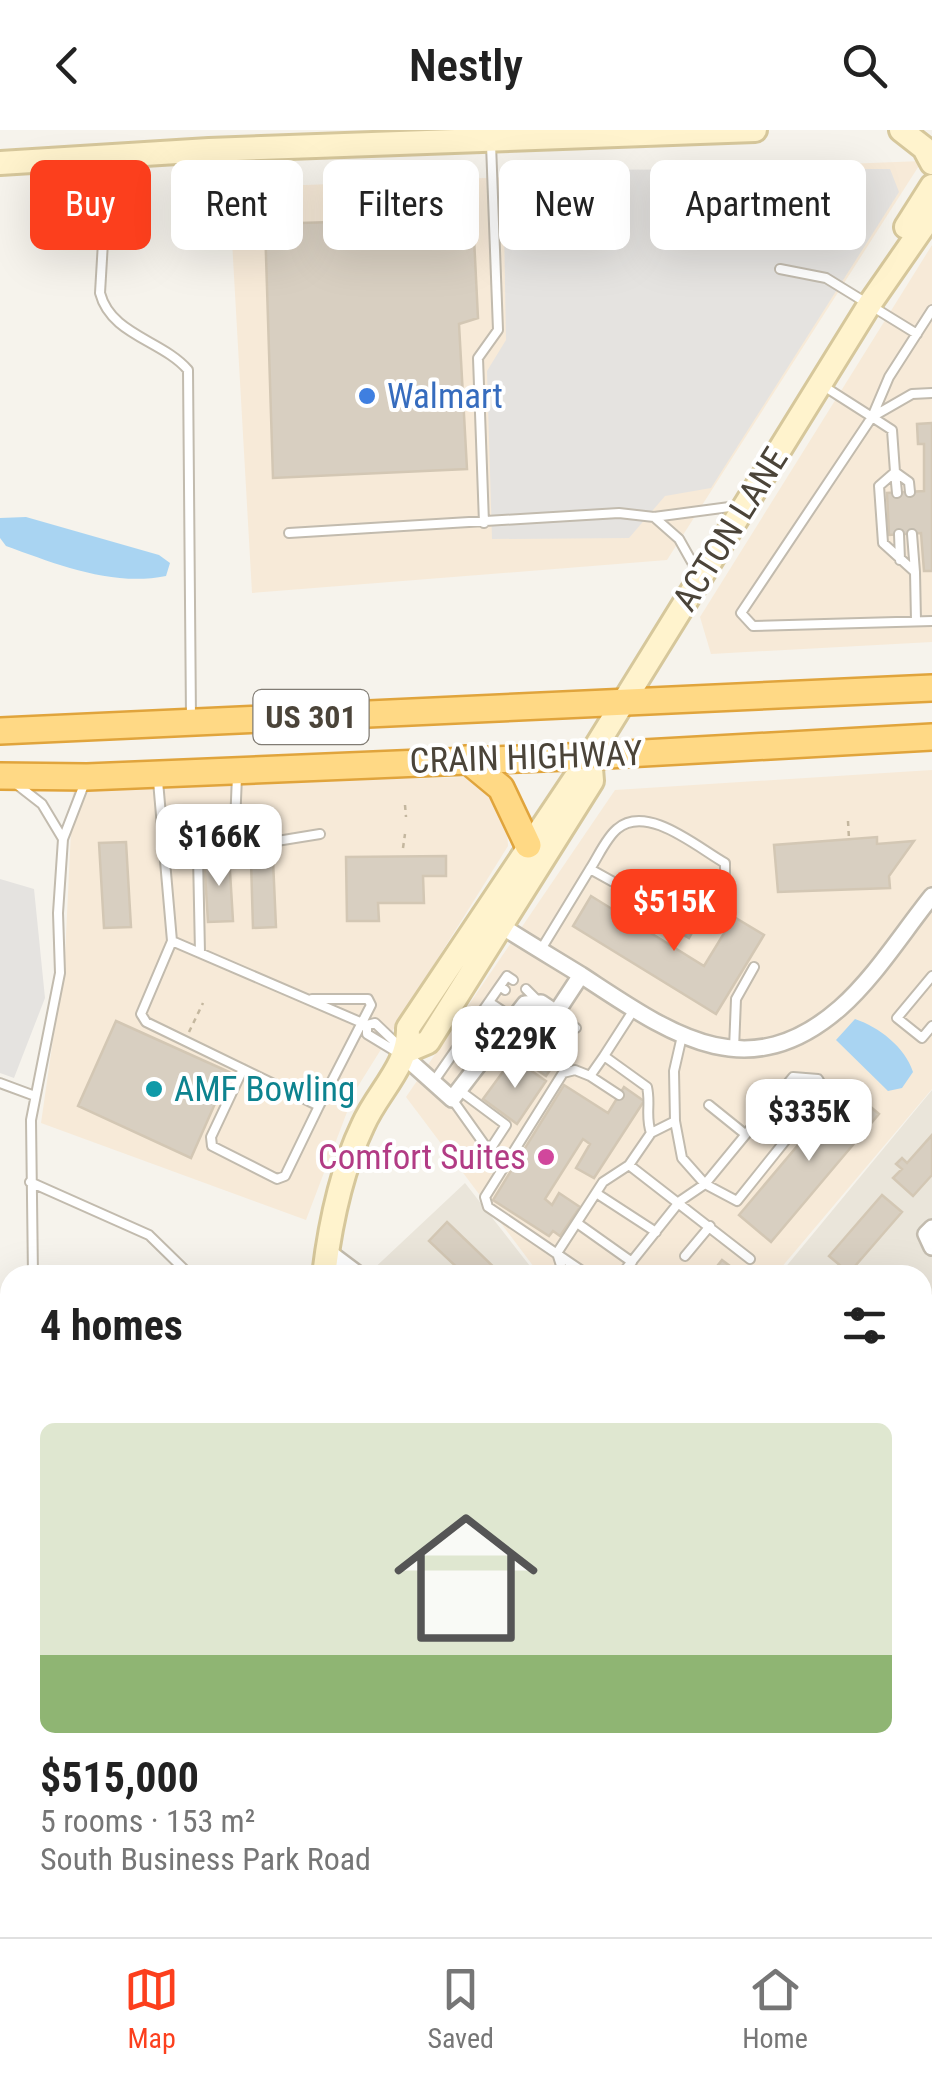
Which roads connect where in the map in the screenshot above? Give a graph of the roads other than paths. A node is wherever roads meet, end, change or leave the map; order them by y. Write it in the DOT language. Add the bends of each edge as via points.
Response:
graph roads {
  1 [pos="732,130"];
  2 [pos="755,130"];
  3 [pos="901,130"];
  4 [pos="387,137"];
  5 [pos="490,140"];
  6 [pos="108,156"];
  7 [pos="0,163"];
  8 [pos="932,163"];
  9 [pos="932,186"];
  10 [pos="932,214"];
  11 [pos="780,269"];
  12 [pos="871,302"];
  13 [pos="932,310"];
  14 [pos="917,334"];
  15 [pos="820,384"];
  16 [pos="932,393"];
  17 [pos="872,416"];
  18 [pos="895,472"];
  19 [pos="910,492"];
  20 [pos="897,493"];
  21 [pos="746,503"];
  22 [pos="654,517"];
  23 [pos="484,523"];
  24 [pos="289,532"];
  25 [pos="899,534"];
  26 [pos="912,534"];
  27 [pos="900,560"];
  28 [pos="915,572"];
  29 [pos="700,578"];
  30 [pos="916,621"];
  31 [pos="932,621"];
  32 [pos="932,688"];
  33 [pos="622,702"];
  34 [pos="192,722"];
  35 [pos="0,731"];
  36 [pos="932,739"];
  37 [pos="590,756"];
  38 [pos="466,759"];
  39 [pos="237,768"];
  40 [pos="157,771"];
  41 [pos="4,776"];
  42 [pos="87,777"];
  43 [pos="320,834"];
  44 [pos="64,840"];
  45 [pos="528,845"];
  46 [pos="234,848"];
  47 [pos="590,869"];
  48 [pos="932,896"];
  49 [pos="703,909"];
  50 [pos="664,910"];
  51 [pos="503,927"];
  52 [pos="172,941"];
  53 [pos="540,951"];
  54 [pos="200,953"];
  55 [pos="754,968"];
  56 [pos="581,975"];
  57 [pos="932,976"];
  58 [pos="512,980"];
  59 [pos="309,999"];
  60 [pos="489,1002"];
  61 [pos="633,1011"];
  62 [pos="556,1013"];
  63 [pos="512,1018"];
  64 [pos="364,1024"];
  65 [pos="932,1026"];
  66 [pos="576,1028"];
  67 [pos="682,1036"];
  68 [pos="734,1049"];
  69 [pos="406,1053"];
  70 [pos="604,1056"];
  71 [pos="243,1069"];
  72 [pos="590,1076"];
  73 [pos="434,1081"];
  74 [pos="0,1083"];
  75 [pos="455,1095"];
  76 [pos="619,1095"];
  77 [pos="35,1096"];
  78 [pos="709,1105"];
  79 [pos="318,1106"];
  80 [pos="675,1121"];
  81 [pos="651,1133"];
  82 [pos="744,1134"];
  83 [pos="629,1165"];
  84 [pos="30,1182"];
  85 [pos="705,1184"];
  86 [pos="596,1193"];
  87 [pos="680,1202"];
  88 [pos="576,1223"];
  89 [pos="710,1226"];
  90 [pos="932,1228"];
  91 [pos="656,1232"];
  92 [pos="932,1246"];
  93 [pos="327,1251"];
  94 [pos="557,1253"];
  95 [pos="685,1256"];
  96 [pos="750,1260"];
  97 [pos="632,1262"];
  98 [pos="33,1265"];
  99 [pos="180,1265"];
  100 [pos="325,1265"];
  101 [pos="346,1265"];
  102 [pos="561,1265"];
  103 [pos="574,1265"];
  104 [pos="629,1265"];
  1 -- 2 [label="main road"];
  1 -- 5 [label="main road"];
  3 -- 8 [label="main road"];
  4 -- 5 [label="main road"];
  4 -- 6 [label="main road"];
  5 -- 23 [label="lane" via="498,330 478,358"];
  6 -- 7 [label="main road"];
  6 -- 34 [label="lane" via="104,307 188,370"];
  9 -- 12 [label="main road, ACTON LANE" via="866,288"];
  10 -- 12 [label="main road, ACTON LANE"];
  11 -- 12 [label="lane" via="826,278"];
  12 -- 14 [label="lane"];
  12 -- 15 [label="main road, ACTON LANE"];
  13 -- 14 [label="lane"];
  14 -- 17 [label="lane"];
  15 -- 17 [label="lane"];
  15 -- 21 [label="main road, ACTON LANE"];
  16 -- 17 [label="lane" via="912,394"];
  17 -- 18 [label="lane" via="892,430"];
  17 -- 30 [label="lane" via="742,613 753,626"];
  18 -- 19 [label="lane" via="909,482"];
  18 -- 20 [label="lane"];
  18 -- 27 [label="lane" via="879,486 883,543"];
  21 -- 22 [label="lane"];
  21 -- 29 [label="main road, ACTON LANE"];
  22 -- 23 [label="lane" via="618,513"];
  22 -- 29 [label="lane" via="679,539"];
  23 -- 24 [label="lane"];
  25 -- 27 [label="lane"];
  26 -- 28 [label="lane"];
  27 -- 28 [label="lane"];
  28 -- 30 [label="lane"];
  29 -- 33 [label="main road, ACTON LANE"];
  30 -- 31 [label="lane"];
  32 -- 33 [label="highway, CRAIN HIGHWAY / US 301"];
  33 -- 34 [label="highway, CRAIN HIGHWAY / US 301"];
  33 -- 37 [label="main road, ACTON LANE"];
  34 -- 35 [label="highway, CRAIN HIGHWAY / US 301"];
  36 -- 37 [label="highway, CRAIN HIGHWAY / US 301"];
  37 -- 38 [label="highway, CRAIN HIGHWAY / US 301"];
  37 -- 45 [label="main road, ACTON LANE"];
  37 -- 51 [label="main road, ACTON LANE" via="592,781"];
  38 -- 39 [label="highway, CRAIN HIGHWAY / US 301"];
  38 -- 45 [label="highway" via="501,788"];
  39 -- 40 [label="highway, CRAIN HIGHWAY / US 301"];
  39 -- 46 [label="lane"];
  40 -- 42 [label="highway, CRAIN HIGHWAY / US 301"];
  40 -- 52 [label="lane"];
  41 -- 42 [label="highway, CRAIN HIGHWAY / US 301"];
  41 -- 44 [label="lane" via="42,804"];
  42 -- 44 [label="lane"];
  43 -- 46 [label="lane"];
  44 -- 77 [label="lane" via="60,973"];
  45 -- 69 [label="main road, ACTON LANE" via="408,1028"];
  46 -- 54 [label="lane" via="198,856"];
  47 -- 49 [label="lane" via="617,829 636,820 653,822 725,862 725,874"];
  47 -- 50 [label="lane"];
  47 -- 53 [label="lane"];
  48 -- 68 [label="street" via="844,1005 818,1026 786,1043"];
  51 -- 53 [label="street"];
  51 -- 69 [label="main road, ACTON LANE" via="428,1042"];
  52 -- 54 [label="lane"];
  52 -- 71 [label="lane" via="141,1014"];
  53 -- 56 [label="street"];
  54 -- 59 [label="lane"];
  55 -- 68 [label="lane" via="736,999"];
  56 -- 61 [label="street"];
  56 -- 62 [label="street"];
  57 -- 65 [label="lane" via="897,1018 922,1038"];
  58 -- 60 [label="lane" via="507,976"];
  59 -- 64 [label="lane"];
  59 -- 64 [label="lane" via="368,999"];
  60 -- 63 [label="lane"];
  60 -- 73 [label="lane"];
  61 -- 67 [label="street"];
  61 -- 70 [label="lane"];
  62 -- 63 [label="street" via="528,999"];
  62 -- 66 [label="lane"];
  63 -- 75 [label="street"];
  64 -- 69 [label="lane" via="375,1022"];
  64 -- 79 [label="lane"];
  67 -- 68 [label="street"];
  67 -- 80 [label="lane" via="674,1071"];
  69 -- 73 [label="street"];
  69 -- 93 [label="main road, ACTON LANE" via="363,1124"];
  70 -- 72 [label="lane"];
  70 -- 81 [label="lane" via="647,1087 650,1099 641,1113"];
  71 -- 79 [label="lane"];
  71 -- 79 [label="lane" via="212,1146 276,1178 285,1176"];
  72 -- 76 [label="lane"];
  72 -- 94 [label="lane" via="563,1073 486,1190 488,1207"];
  73 -- 75 [label="street"];
  74 -- 77 [label="lane"];
  75 -- 75 [label="lane" via="488,1151 506,1125"];
  77 -- 84 [label="lane"];
  78 -- 82 [label="lane"];
  80 -- 81 [label="lane"];
  80 -- 85 [label="lane" via="682,1158"];
  81 -- 83 [label="lane"];
  82 -- 85 [label="lane"];
  82 -- 85 [label="lane" via="792,1077 818,1079 825,1092 737,1201"];
  83 -- 86 [label="lane"];
  83 -- 87 [label="lane"];
  84 -- 98 [label="lane"];
  84 -- 99 [label="lane" via="148,1234"];
  85 -- 87 [label="lane"];
  86 -- 88 [label="lane"];
  86 -- 91 [label="lane"];
  87 -- 89 [label="lane"];
  87 -- 91 [label="lane"];
  88 -- 94 [label="lane"];
  88 -- 97 [label="lane"];
  89 -- 95 [label="lane"];
  89 -- 96 [label="lane"];
  90 -- 92 [label="street" via="926,1234"];
  91 -- 97 [label="lane"];
  93 -- 100 [label="main road, ACTON LANE"];
  93 -- 101 [label="street"];
  94 -- 102 [label="lane"];
  94 -- 103 [label="lane"];
  97 -- 104 [label="lane"];
}
